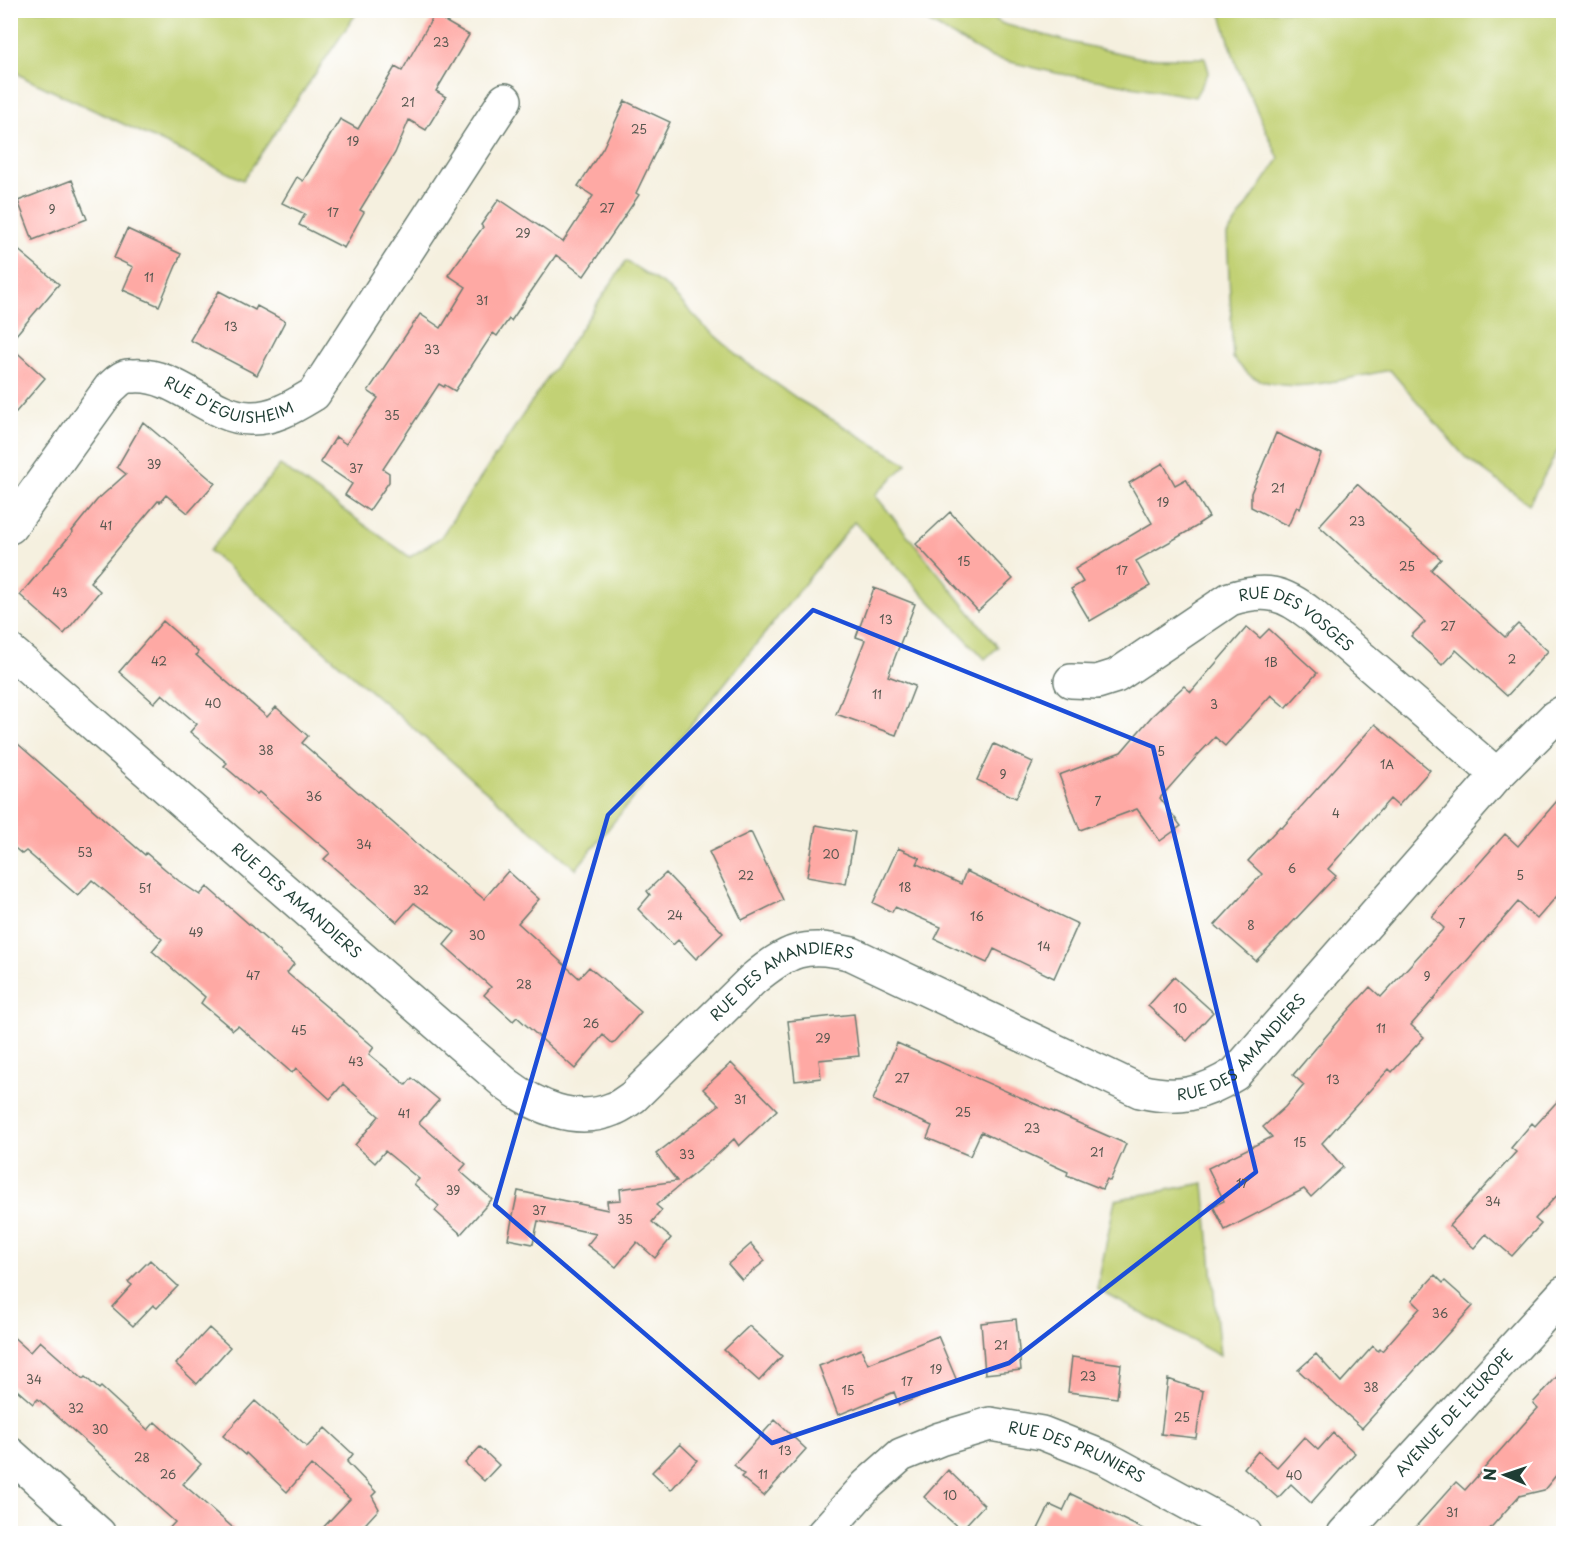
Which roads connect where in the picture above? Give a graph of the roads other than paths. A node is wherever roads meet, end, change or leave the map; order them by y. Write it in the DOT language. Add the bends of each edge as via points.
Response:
graph roads {
  1 [pos="505,100"];
  2 [pos="10,527"];
  3 [pos="10,651"];
  4 [pos="1071,681"];
  5 [pos="1563,712"];
  6 [pos="1497,775"];
  7 [pos="1563,1293"];
  8 [pos="10,1454"];
  9 [pos="99,1533"];
  10 [pos="823,1533"];
  11 [pos="1245,1533"];
  12 [pos="1344,1533"];
  1 -- 2 [label="street, RUE D'EGUISHEIM" via="314,394 270,417 249,418 233,416 159,378 125,376 110,388"];
  3 -- 6 [label="street, RUE DES AMANDIERS" via="506,1084 539,1106 560,1112 590,1114 612,1110 633,1097 768,966 782,956 817,948 852,954 1140,1091 1162,1096 1197,1093 1235,1074"];
  4 -- 6 [label="street, RUE DES VOSGES" via="1097,682 1116,676 1230,598 1250,592 1275,593 1312,615"];
  5 -- 6 [label="street, RUE DES AMANDIERS"];
  7 -- 12 [label="street, AVENUE DE L'EUROPE"];
  8 -- 9 [label="street"];
  10 -- 11 [label="street, RUE DES PRUNIERS" via="901,1455 940,1438 990,1424 1042,1432 1105,1458"];
}
